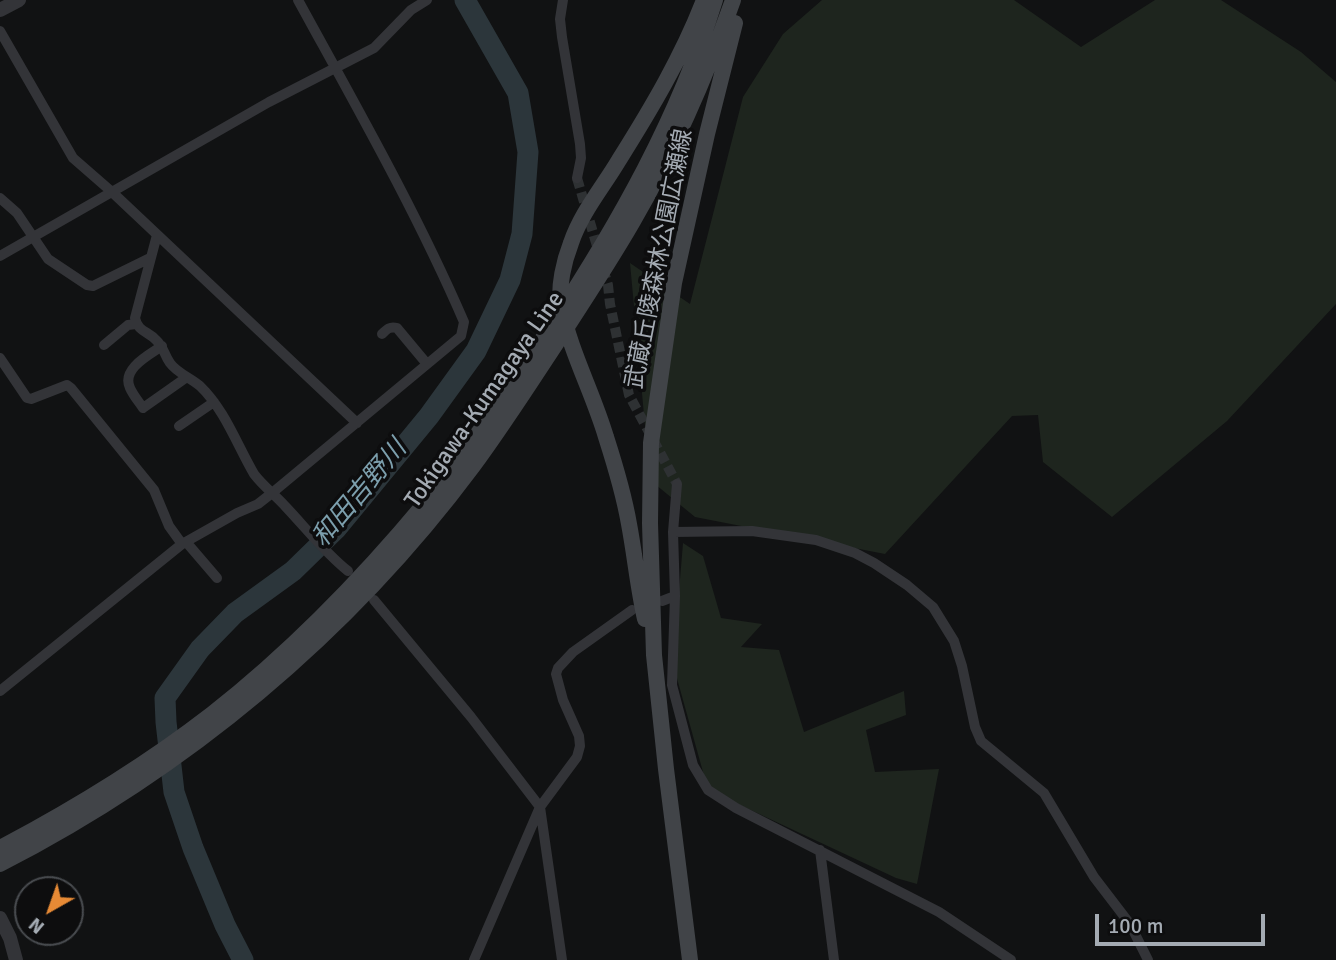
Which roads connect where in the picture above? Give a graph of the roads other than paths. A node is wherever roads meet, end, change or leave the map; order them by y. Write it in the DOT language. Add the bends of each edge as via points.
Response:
graph roads {
  1 [pos="19,0"];
  2 [pos="298,0"];
  3 [pos="427,0"];
  4 [pos="563,0"];
  5 [pos="704,0"];
  6 [pos="715,0"];
  7 [pos="733,0"];
  8 [pos="740,0"];
  9 [pos="0,10"];
  10 [pos="0,31"];
  11 [pos="336,69"];
  12 [pos="577,178"];
  13 [pos="112,192"];
  14 [pos="0,198"];
  15 [pos="626,220"];
  16 [pos="157,234"];
  17 [pos="34,237"];
  18 [pos="0,256"];
  19 [pos="150,258"];
  20 [pos="136,324"];
  21 [pos="382,334"];
  22 [pos="104,345"];
  23 [pos="162,346"];
  24 [pos="0,358"];
  25 [pos="427,364"];
  26 [pos="187,377"];
  27 [pos="214,402"];
  28 [pos="357,423"];
  29 [pos="178,426"];
  30 [pos="677,484"];
  31 [pos="272,493"];
  32 [pos="673,532"];
  33 [pos="184,544"];
  34 [pos="348,571"];
  35 [pos="217,578"];
  36 [pos="675,596"];
  37 [pos="374,600"];
  38 [pos="662,601"];
  39 [pos="632,610"];
  40 [pos="654,655"];
  41 [pos="0,691"];
  42 [pos="133,779"];
  43 [pos="540,807"];
  44 [pos="0,848"];
  45 [pos="820,850"];
  46 [pos="0,864"];
  47 [pos="0,918"];
  48 [pos="16,960"];
  49 [pos="474,960"];
  50 [pos="562,960"];
  51 [pos="690,960"];
  52 [pos="834,960"];
  53 [pos="1011,960"];
  54 [pos="1148,960"];
  1 -- 9 [label="street"];
  2 -- 11 [label="street"];
  3 -- 11 [label="street" via="374,48"];
  4 -- 12 [label="street" via="562,37 580,144"];
  5 -- 40 [label="main road, 武蔵丘陵森林公園広瀬線" via="667,80 579,224 561,293 573,347 606,435 629,523"];
  6 -- 15 [label="main road, Tokigawa-Kumagaya Line"];
  7 -- 15 [label="main road, Tokigawa-Kumagaya Line" via="696,97 658,175"];
  8 -- 40 [label="main road, 武蔵丘陵森林公園広瀬線" via="674,283 657,397 650,523"];
  10 -- 13 [label="street" via="73,158"];
  11 -- 13 [label="street"];
  11 -- 25 [label="street" via="392,171 464,322 461,336"];
  13 -- 16 [label="street"];
  13 -- 17 [label="street"];
  14 -- 17 [label="street"];
  15 -- 42 [label="main road, Tokigawa-Kumagaya Line" via="605,268 461,458 364,574 212,723"];
  16 -- 19 [label="street"];
  16 -- 28 [label="street"];
  17 -- 18 [label="street"];
  17 -- 19 [label="street" via="48,259 87,285"];
  19 -- 20 [label="street"];
  20 -- 22 [label="street" via="128,325"];
  20 -- 23 [label="street"];
  21 -- 25 [label="street" via="397,328"];
  23 -- 26 [label="street" via="170,364"];
  23 -- 26 [label="street" via="128,377 143,408"];
  24 -- 33 [label="street" via="27,398 67,385 71,388 154,490 169,526"];
  25 -- 28 [label="street"];
  26 -- 27 [label="street"];
  27 -- 29 [label="street"];
  27 -- 31 [label="street" via="254,474"];
  28 -- 31 [label="street"];
  30 -- 32 [label="street"];
  31 -- 33 [label="street"];
  31 -- 34 [label="street"];
  32 -- 36 [label="street"];
  32 -- 54 [label="street" via="752,531 816,540 874,563 933,607 954,641 981,741 1044,793 1094,877 1130,923"];
  33 -- 35 [label="street"];
  33 -- 41 [label="street"];
  36 -- 38 [label="street"];
  36 -- 45 [label="street" via="672,685 693,765 708,790"];
  37 -- 43 [label="street"];
  39 -- 43 [label="street" via="558,668 563,700 580,746 578,757"];
  40 -- 51 [label="main road, 武蔵丘陵森林公園広瀬線"];
  42 -- 44 [label="main road, Tokigawa-Kumagaya Line"];
  42 -- 46 [label="main road, Tokigawa-Kumagaya Line" via="34,847"];
  43 -- 49 [label="street"];
  43 -- 50 [label="street"];
  45 -- 52 [label="street"];
  45 -- 53 [label="street" via="939,912"];
  47 -- 48 [label="street"];
}
